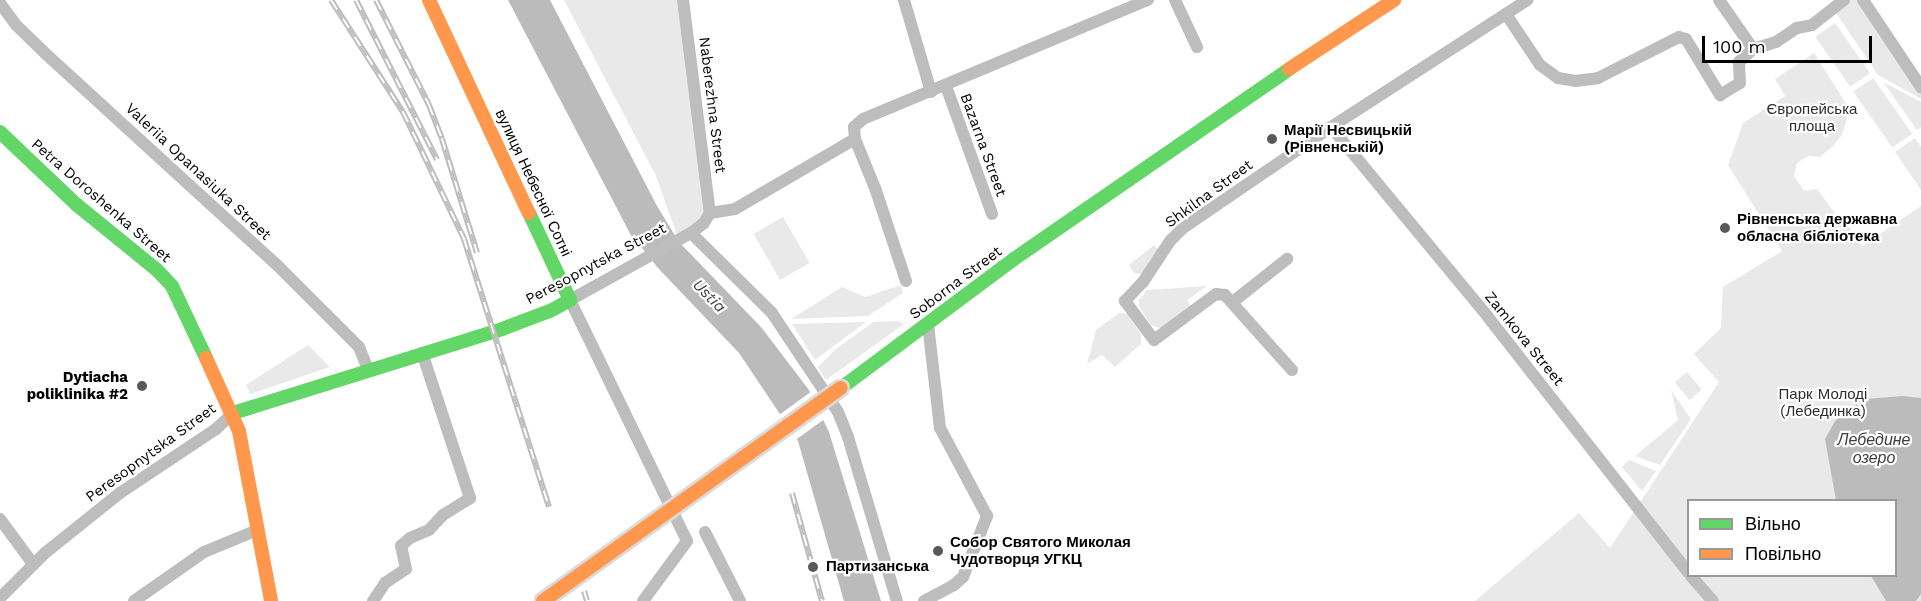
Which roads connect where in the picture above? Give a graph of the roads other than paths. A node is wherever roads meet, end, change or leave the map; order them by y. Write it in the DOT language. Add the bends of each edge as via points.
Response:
graph roads {
  1 [pos="429,0"];
  2 [pos="683,0"];
  3 [pos="904,0"];
  4 [pos="1148,0"];
  5 [pos="1175,0"];
  6 [pos="1394,0"];
  7 [pos="1527,0"];
  8 [pos="1719,0"];
  9 [pos="1844,0"];
  10 [pos="1863,0"];
  11 [pos="0,3"];
  12 [pos="1506,14"];
  13 [pos="1197,47"];
  14 [pos="1753,49"];
  15 [pos="946,86"];
  16 [pos="1921,87"];
  17 [pos="932,92"];
  18 [pos="1331,127"];
  19 [pos="1,134"];
  20 [pos="855,139"];
  21 [pos="711,213"];
  22 [pos="992,214"];
  23 [pos="691,233"];
  24 [pos="1287,259"];
  25 [pos="906,281"];
  26 [pos="570,300"];
  27 [pos="1234,301"];
  28 [pos="928,326"];
  29 [pos="422,352"];
  30 [pos="368,369"];
  31 [pos="1292,370"];
  32 [pos="233,413"];
  33 [pos="0,519"];
  34 [pos="257,530"];
  35 [pos="705,532"];
  36 [pos="33,564"];
  37 [pos="1687,569"];
  38 [pos="1692,577"];
  39 [pos="0,598"];
  40 [pos="135,601"];
  41 [pos="271,601"];
  42 [pos="373,601"];
  43 [pos="543,601"];
  44 [pos="643,601"];
  45 [pos="740,601"];
  46 [pos="897,601"];
  47 [pos="924,601"];
  48 [pos="1713,601"];
  1 -- 26 [label="street, вулиця Небесної Сотні"];
  2 -- 21 [label="street, Naberezhna Street"];
  3 -- 17 [label="street"];
  4 -- 15 [label="street"];
  5 -- 13 [label="street"];
  6 -- 28 [label="street, Soborna Street" via="1023,253"];
  7 -- 12 [label="street, Shkilna Street"];
  8 -- 14 [label="street"];
  9 -- 14 [label="street" via="1822,18 1776,42"];
  10 -- 16 [label="street"];
  11 -- 30 [label="street, Valeriia Opanasiuka Street" via="31,40 277,265 359,347"];
  12 -- 14 [label="street" via="1540,65 1558,78 1575,81 1598,78 1679,37 1686,39 1720,95 1740,83 1739,62"];
  12 -- 18 [label="street, Shkilna Street"];
  15 -- 17 [label="street"];
  15 -- 22 [label="street, Bazarna Street"];
  17 -- 20 [label="street" via="863,119 854,127"];
  18 -- 27 [label="street, Shkilna Street" via="1176,233 1125,301 1154,340 1216,294"];
  18 -- 37 [label="street, Zamkova Street"];
  19 -- 32 [label="street, Petra Doroshenka Street" via="172,286"];
  20 -- 21 [label="street" via="735,209"];
  20 -- 25 [label="street"];
  21 -- 23 [label="street, Peresopnytska Street"];
  23 -- 26 [label="street, Peresopnytska Street"];
  23 -- 46 [label="street" via="772,313 838,412"];
  24 -- 27 [label="street"];
  26 -- 29 [label="street, Peresopnytska Street" via="541,315"];
  26 -- 44 [label="street, вулиця Небесної Сотні" via="687,541"];
  27 -- 31 [label="street"];
  28 -- 43 [label="street, Soborna Street, bridge"];
  28 -- 47 [label="street" via="940,428 987,516 963,576"];
  29 -- 30 [label="street, Peresopnytska Street"];
  29 -- 42 [label="street" via="470,498 401,546 406,569 385,583"];
  30 -- 32 [label="street, Peresopnytska Street"];
  32 -- 34 [label="street, Petra Doroshenka Street"];
  32 -- 36 [label="street, Peresopnytska Street" via="216,429 120,493"];
  33 -- 36 [label="street"];
  34 -- 40 [label="street" via="204,552"];
  34 -- 41 [label="street, Petra Doroshenka Street"];
  35 -- 45 [label="street"];
  36 -- 39 [label="street, Peresopnytska Street"];
  38 -- 48 [label="street"];
}
